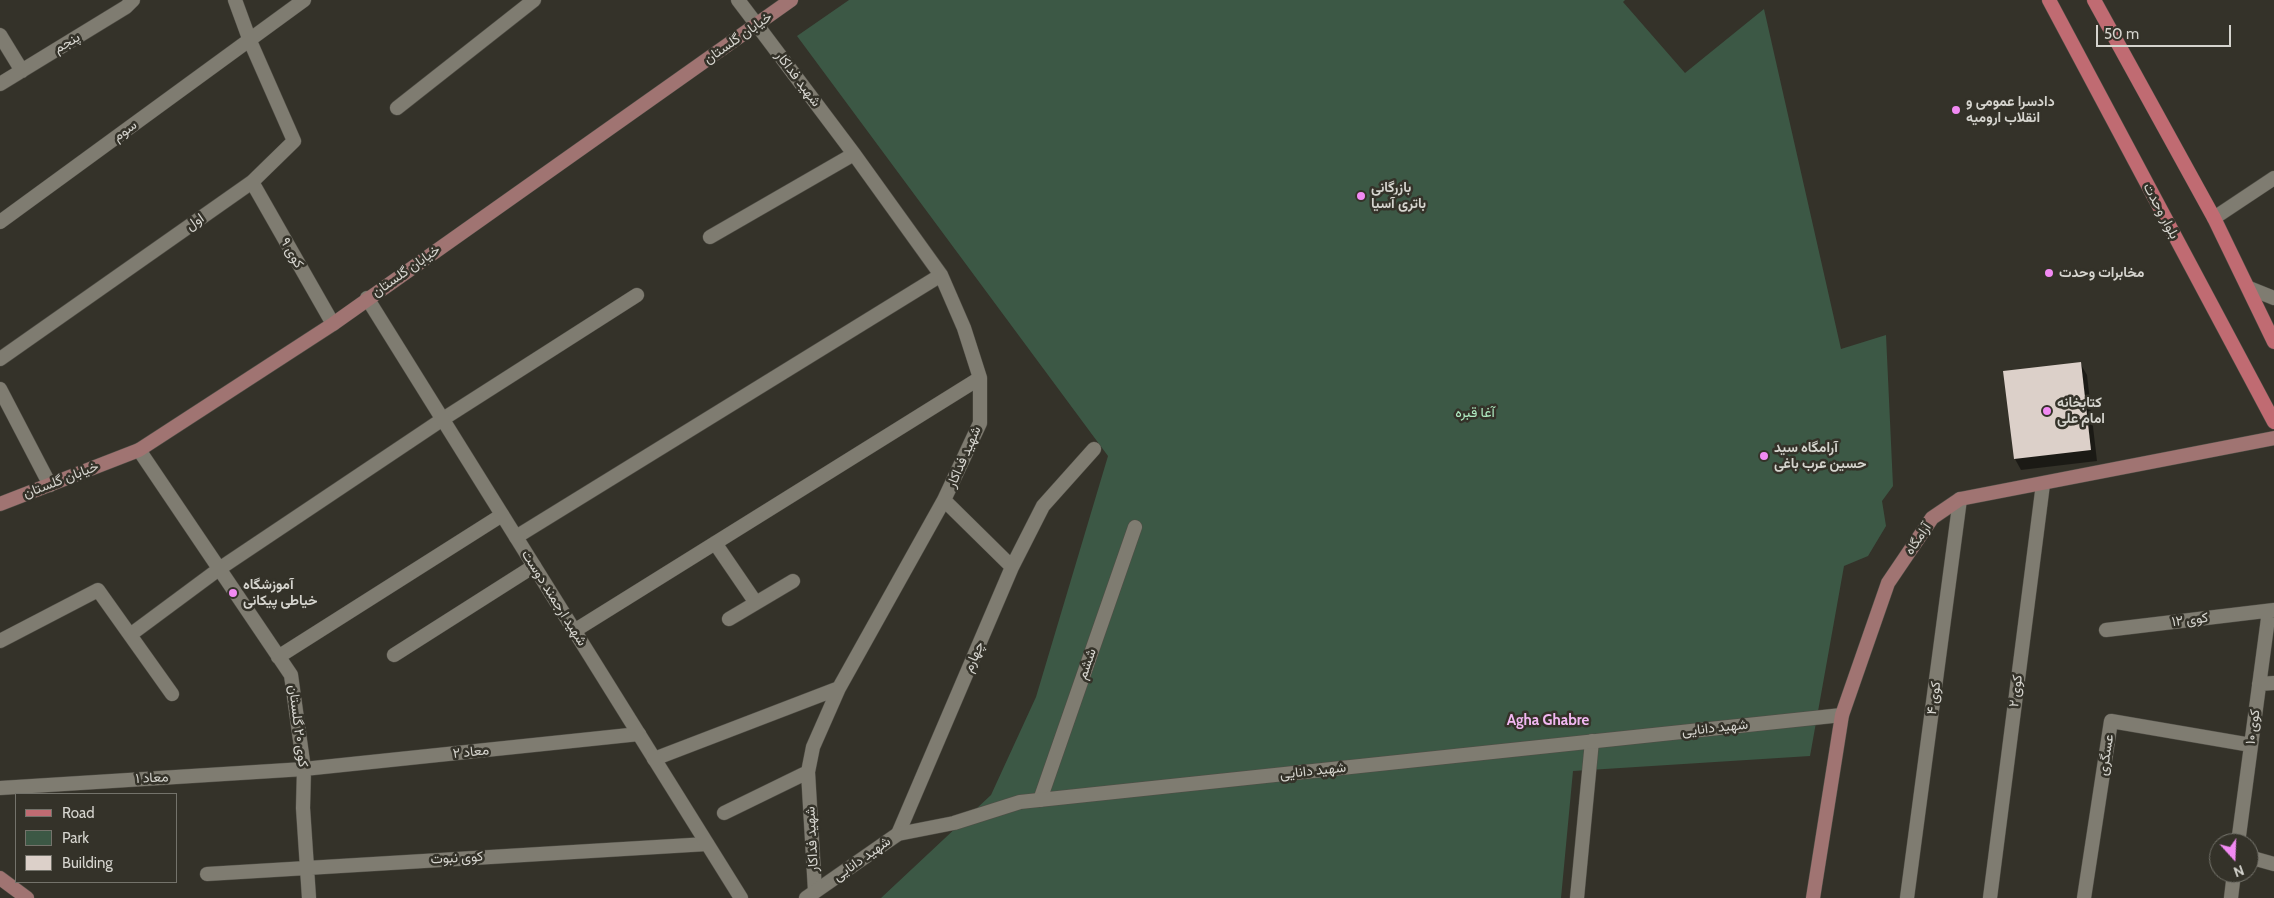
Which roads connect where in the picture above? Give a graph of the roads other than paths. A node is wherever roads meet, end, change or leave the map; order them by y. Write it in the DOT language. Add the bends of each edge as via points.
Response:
graph roads {
  1 [pos="235,0"];
  2 [pos="304,0"];
  3 [pos="534,0"];
  4 [pos="738,0"];
  5 [pos="791,0"];
  6 [pos="2049,0"];
  7 [pos="2094,0"];
  8 [pos="126,2"];
  9 [pos="757,25"];
  10 [pos="0,35"];
  11 [pos="250,41"];
  12 [pos="22,71"];
  13 [pos="0,84"];
  14 [pos="397,108"];
  15 [pos="854,154"];
  16 [pos="2274,178"];
  17 [pos="252,182"];
  18 [pos="2214,218"];
  19 [pos="0,222"];
  20 [pos="710,238"];
  21 [pos="941,275"];
  22 [pos="2249,288"];
  23 [pos="637,295"];
  24 [pos="367,298"];
  25 [pos="2274,298"];
  26 [pos="333,324"];
  27 [pos="2274,342"];
  28 [pos="0,359"];
  29 [pos="980,378"];
  30 [pos="0,389"];
  31 [pos="442,419"];
  32 [pos="2274,422"];
  33 [pos="2274,438"];
  34 [pos="1094,449"];
  35 [pos="138,450"];
  36 [pos="2043,484"];
  37 [pos="50,485"];
  38 [pos="1960,499"];
  39 [pos="944,500"];
  40 [pos="0,504"];
  41 [pos="502,515"];
  42 [pos="1134,527"];
  43 [pos="516,537"];
  44 [pos="715,543"];
  45 [pos="534,566"];
  46 [pos="1012,567"];
  47 [pos="219,569"];
  48 [pos="793,581"];
  49 [pos="756,603"];
  50 [pos="2271,610"];
  51 [pos="729,619"];
  52 [pos="2106,630"];
  53 [pos="574,631"];
  54 [pos="130,635"];
  55 [pos="0,641"];
  56 [pos="394,655"];
  57 [pos="278,657"];
  58 [pos="2274,683"];
  59 [pos="2259,684"];
  60 [pos="839,688"];
  61 [pos="172,694"];
  62 [pos="1842,715"];
  63 [pos="638,734"];
  64 [pos="1592,741"];
  65 [pos="2251,746"];
  66 [pos="654,759"];
  67 [pos="304,769"];
  68 [pos="808,772"];
  69 [pos="0,788"];
  70 [pos="1040,800"];
  71 [pos="724,813"];
  72 [pos="2239,833"];
  73 [pos="898,834"];
  74 [pos="707,844"];
  75 [pos="2259,860"];
  76 [pos="2274,864"];
  77 [pos="306,867"];
  78 [pos="207,874"];
  79 [pos="0,878"];
  80 [pos="2233,883"];
  81 [pos="811,895"];
  82 [pos="26,898"];
  83 [pos="309,898"];
  84 [pos="741,898"];
  85 [pos="1577,898"];
  86 [pos="1813,898"];
  87 [pos="1907,898"];
  88 [pos="1990,898"];
  89 [pos="2084,898"];
  90 [pos="2231,898"];
  1 -- 11 [label="street"];
  2 -- 11 [label="street, سوم"];
  3 -- 14 [label="street"];
  4 -- 9 [label="street, شهید فداکار"];
  5 -- 9 [label="main road, خیابان گلستان"];
  6 -- 32 [label="main road, بلوار وحدت"];
  7 -- 18 [label="main road"];
  8 -- 12 [label="street, پنجم"];
  9 -- 15 [label="street, شهید فداکار"];
  9 -- 24 [label="main road, خیابان گلستان"];
  10 -- 12 [label="street"];
  11 -- 17 [label="street, اول" via="294,141"];
  11 -- 19 [label="street, سوم"];
  12 -- 13 [label="street, پنجم"];
  15 -- 20 [label="street"];
  15 -- 21 [label="street, شهید فداکار"];
  16 -- 18 [label="street"];
  17 -- 26 [label="street, کوی ۹"];
  17 -- 28 [label="street, اول"];
  18 -- 22 [label="main road"];
  21 -- 29 [label="street, شهید فداکار" via="964,328"];
  21 -- 43 [label="street"];
  22 -- 25 [label="street"];
  22 -- 27 [label="main road"];
  23 -- 31 [label="street"];
  24 -- 26 [label="main road, خیابان گلستان"];
  24 -- 31 [label="street, شهید ارجمند دوست"];
  26 -- 35 [label="main road, خیابان گلستان"];
  29 -- 39 [label="street, شهید فداکار" via="980,423"];
  29 -- 44 [label="street"];
  30 -- 37 [label="street"];
  31 -- 41 [label="street, شهید ارجمند دوست"];
  31 -- 47 [label="street"];
  33 -- 36 [label="main road, آرامگاه"];
  34 -- 46 [label="street, چهارم" via="1043,506"];
  35 -- 37 [label="main road, خیابان گلستان"];
  35 -- 47 [label="street, کوی ۲۰ گلستان"];
  36 -- 38 [label="main road, آرامگاه"];
  36 -- 88 [label="street, کوی ۲"];
  37 -- 40 [label="main road, خیابان گلستان"];
  38 -- 62 [label="main road, آرامگاه" via="1932,518 1888,583"];
  38 -- 87 [label="street, کوی ۴"];
  39 -- 46 [label="street"];
  39 -- 60 [label="street, شهید فداکار"];
  41 -- 43 [label="street, شهید ارجمند دوست"];
  41 -- 57 [label="street"];
  42 -- 70 [label="street, ششم"];
  43 -- 45 [label="street, شهید ارجمند دوست"];
  44 -- 49 [label="street"];
  44 -- 53 [label="street"];
  45 -- 53 [label="street, شهید ارجمند دوست"];
  45 -- 56 [label="street"];
  46 -- 73 [label="street, چهارم"];
  47 -- 54 [label="street"];
  47 -- 57 [label="street, کوی ۲۰ گلستان"];
  48 -- 49 [label="street"];
  49 -- 51 [label="street"];
  50 -- 52 [label="street, کوی ۱۲"];
  50 -- 59 [label="street, کوی ۱۰"];
  53 -- 63 [label="street, شهید ارجمند دوست"];
  54 -- 55 [label="street" via="98,590"];
  54 -- 61 [label="street"];
  57 -- 67 [label="street, کوی ۲۰ گلستان" via="291,675"];
  58 -- 59 [label="street"];
  59 -- 65 [label="street, کوی ۱۰"];
  60 -- 66 [label="street"];
  60 -- 68 [label="street, شهید فداکار" via="813,747"];
  62 -- 64 [label="street, شهید دانایی"];
  62 -- 86 [label="main road, آرامگاه"];
  63 -- 66 [label="street, شهید ارجمند دوست"];
  63 -- 67 [label="street, معاد ۲"];
  64 -- 70 [label="street, شهید دانایی"];
  64 -- 85 [label="street"];
  65 -- 72 [label="street, کوی ۱۰"];
  65 -- 89 [label="street, عسگری" via="2111,721"];
  66 -- 74 [label="street, شهید ارجمند دوست"];
  67 -- 69 [label="street, معاد ۱"];
  67 -- 77 [label="street, کوی ۲۰ گلستان"];
  68 -- 71 [label="street"];
  68 -- 81 [label="street, شهید فداکار"];
  70 -- 73 [label="street, شهید دانایی" via="1020,802 954,823"];
  73 -- 81 [label="street, شهید دانایی"];
  74 -- 77 [label="street, کوی نبوت"];
  74 -- 84 [label="street, شهید ارجمند دوست"];
  75 -- 76 [label="street"];
  77 -- 78 [label="street, کوی نبوت"];
  77 -- 83 [label="street, کوی ۲۰ گلستان"];
  79 -- 82 [label="main road"];
  80 -- 90 [label="street"];
}
